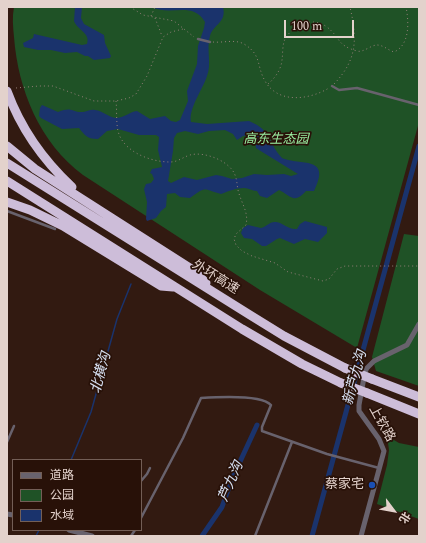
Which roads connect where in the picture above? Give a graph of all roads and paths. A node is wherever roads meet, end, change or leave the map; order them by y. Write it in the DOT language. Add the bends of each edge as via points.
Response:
graph roads {
  1 [pos="130,7"];
  2 [pos="155,7"];
  3 [pos="350,7"];
  4 [pos="406,7"];
  5 [pos="151,17"];
  6 [pos="155,18"];
  7 [pos="183,29"];
  8 [pos="163,37"];
  9 [pos="198,39"];
  10 [pos="210,42"];
  11 [pos="354,50"];
  12 [pos="268,85"];
  13 [pos="332,86"];
  14 [pos="16,88"];
  15 [pos="7,91"];
  16 [pos="116,100"];
  17 [pos="419,105"];
  18 [pos="7,146"];
  19 [pos="7,163"];
  20 [pos="7,181"];
  21 [pos="77,195"];
  22 [pos="7,202"];
  23 [pos="7,211"];
  24 [pos="55,229"];
  25 [pos="419,266"];
  26 [pos="177,288"];
  27 [pos="213,292"];
  28 [pos="419,324"];
  29 [pos="419,397"];
  30 [pos="419,414"];
  31 [pos="14,426"];
  32 [pos="7,442"];
  33 [pos="292,442"];
  34 [pos="150,468"];
  35 [pos="380,468"];
  36 [pos="142,480"];
  37 [pos="142,516"];
  38 [pos="73,531"];
  39 [pos="92,536"];
  40 [pos="255,536"];
  41 [pos="361,536"];
  1 -- 5 [label="path"];
  2 -- 5 [label="path"];
  3 -- 11 [label="path" via="355,36"];
  4 -- 11 [label="path" via="406,35 399,49 394,52 376,45 359,52"];
  5 -- 6 [label="path"];
  6 -- 7 [label="path" via="174,21"];
  6 -- 8 [label="path"];
  7 -- 8 [label="path"];
  7 -- 9 [label="path"];
  8 -- 16 [label="path" via="152,67 136,94"];
  9 -- 10 [label="lane"];
  10 -- 12 [label="path" via="245,45 258,57 262,75"];
  11 -- 12 [label="path" via="341,45 325,26 313,22 303,23 285,40 281,66"];
  11 -- 13 [label="path" via="346,69"];
  12 -- 13 [label="path" via="280,94 294,98 306,98"];
  13 -- 17 [label="lane" via="339,90 357,88"];
  14 -- 16 [label="path" via="53,86 94,101"];
  15 -- 21 [label="highway" via="35,146"];
  16 -- 25 [label="path" via="120,136 128,147 140,155 171,162 190,155 208,155 230,168 235,174 239,196 247,214 246,225 234,239 242,251 275,263 288,272 323,281 329,279 337,269 345,266"];
  18 -- 21 [label="highway" via="35,169"];
  19 -- 27 [label="highway, 外环高速"];
  20 -- 26 [label="highway"];
  21 -- 27 [label="highway" via="193,270"];
  22 -- 26 [label="highway" via="63,226 161,286"];
  23 -- 24 [label="lane"];
  26 -- 30 [label="highway, bridge" via="302,364 341,383"];
  27 -- 29 [label="highway, 外环高速, bridge" via="284,336 345,368"];
  28 -- 35 [label="street, 上钦路" via="407,345 374,361 365,372 359,411 379,439 384,451"];
  31 -- 32 [label="lane"];
  33 -- 35 [label="lane"];
  33 -- 37 [label="lane" via="262,431 270,405 268,402 257,398 202,398 184,438"];
  33 -- 40 [label="lane"];
  34 -- 36 [label="lane"];
  35 -- 41 [label="street, 上钦路"];
  38 -- 39 [label="street"];
}
